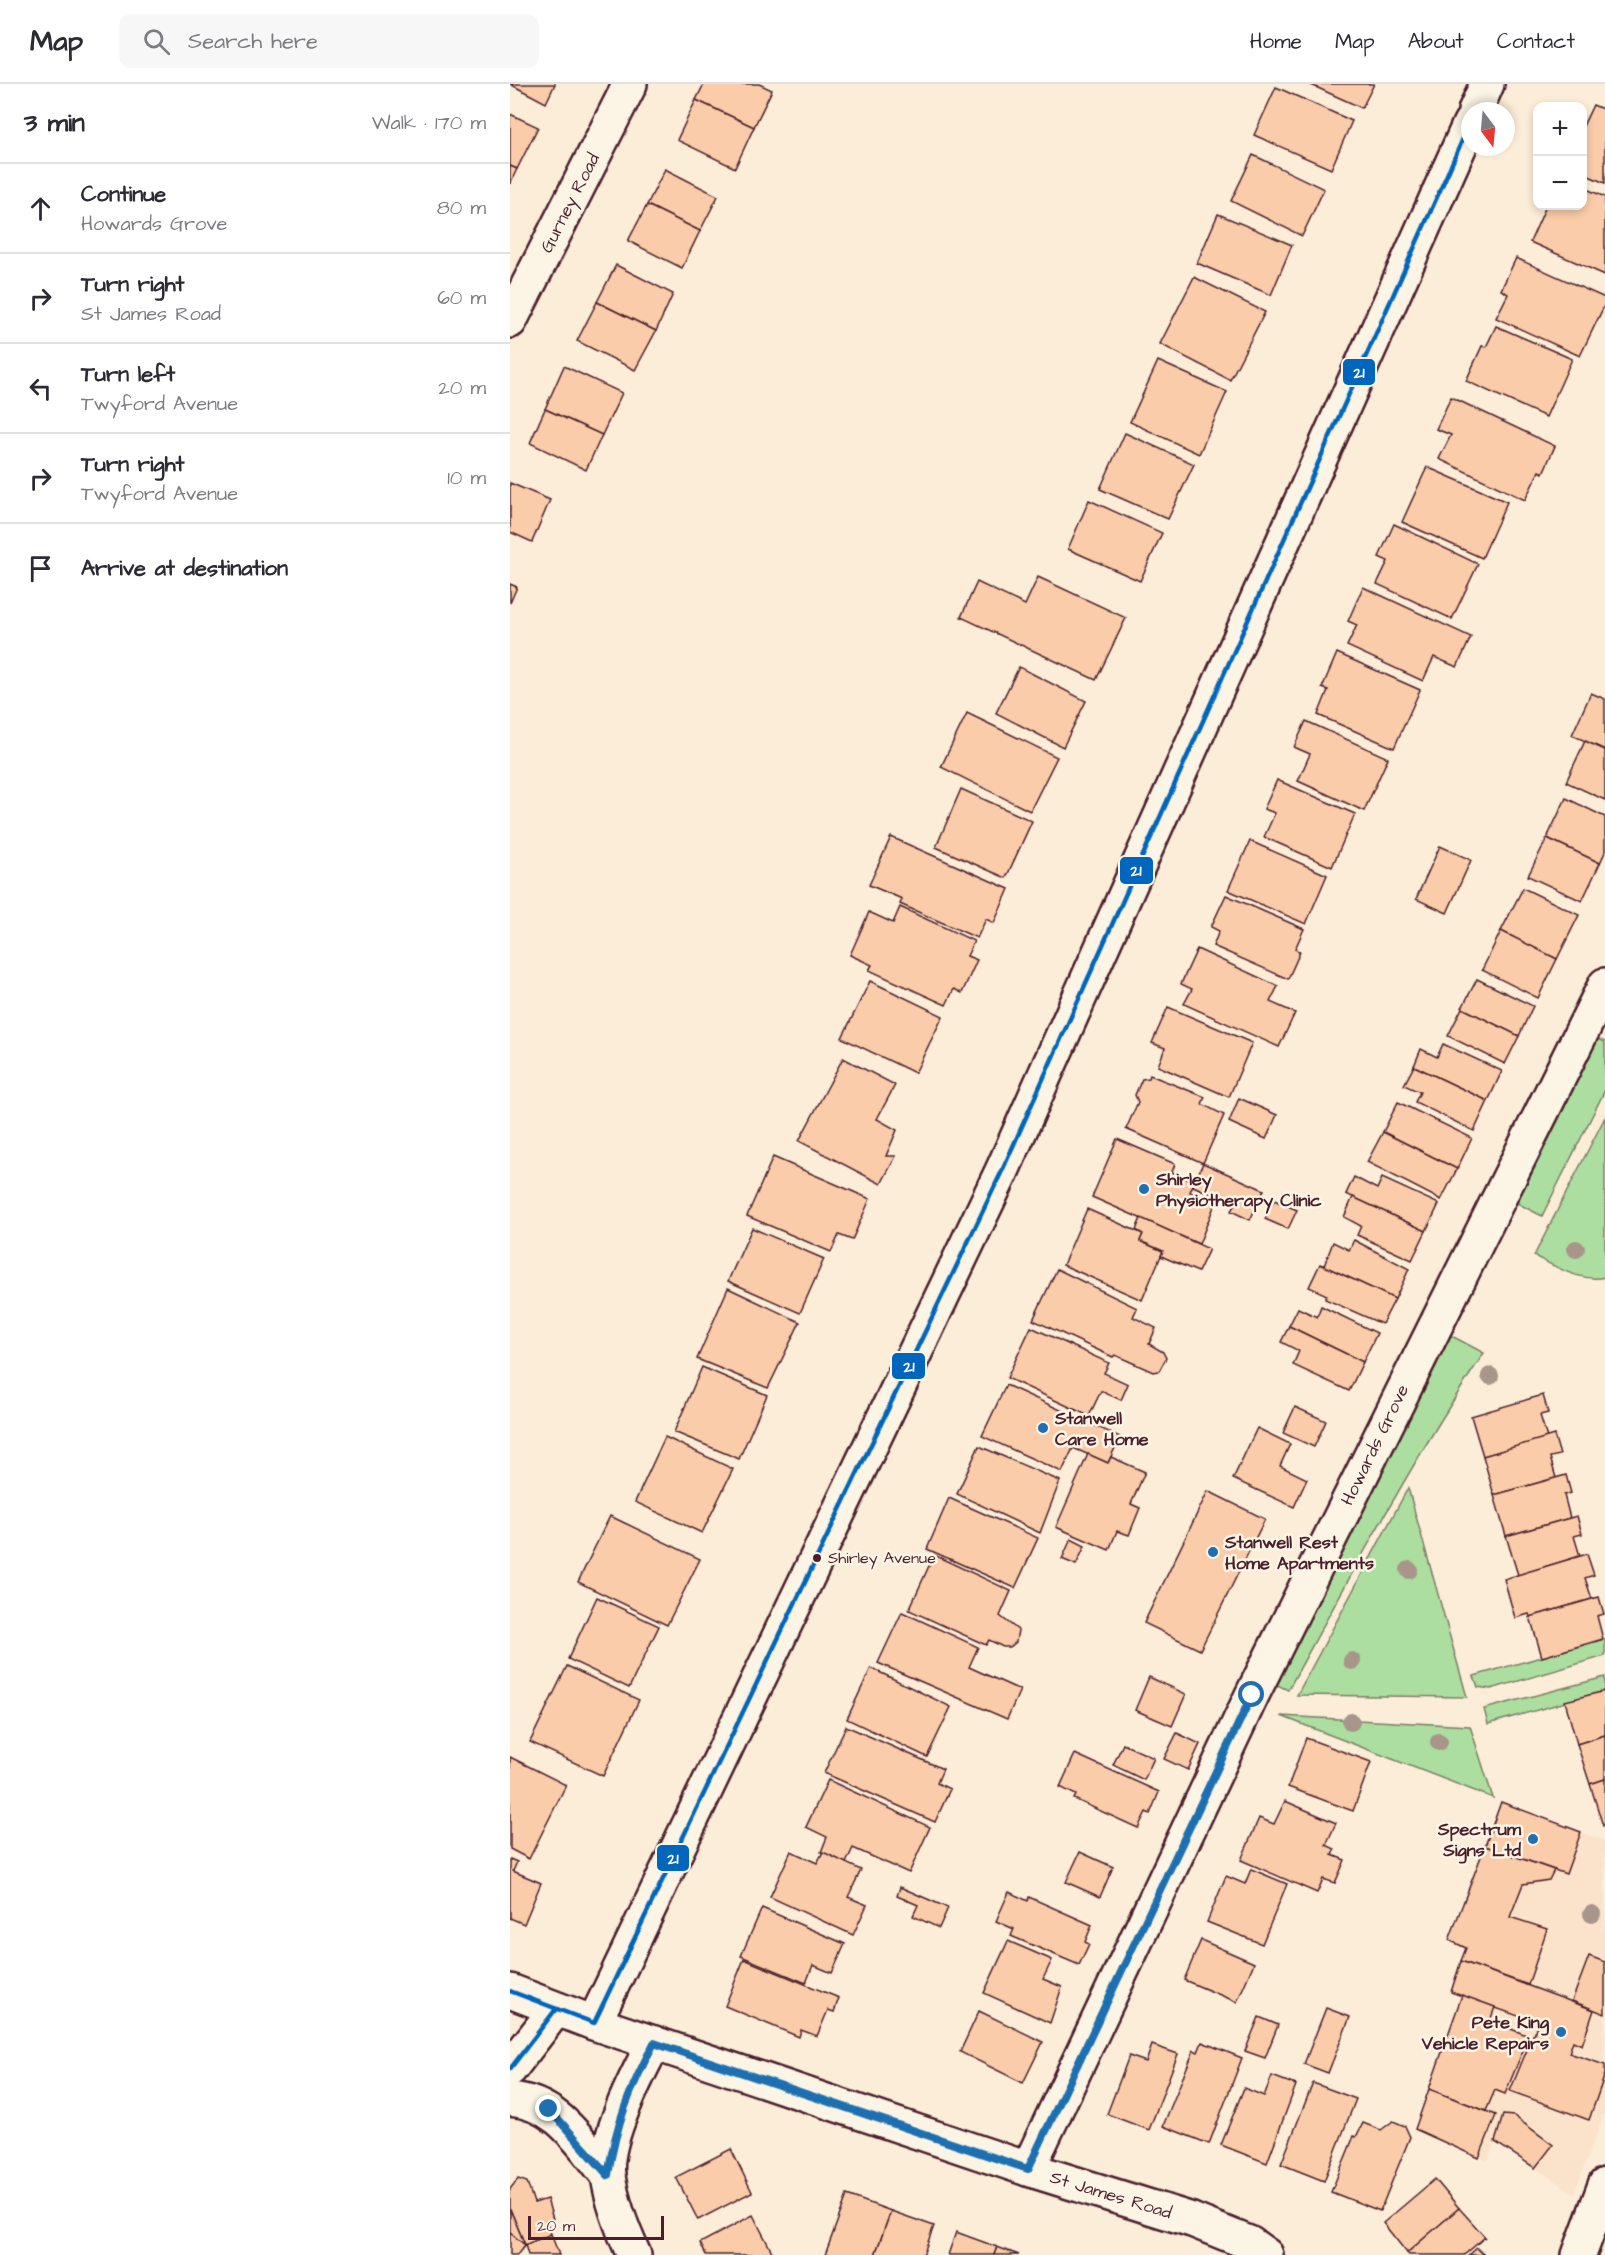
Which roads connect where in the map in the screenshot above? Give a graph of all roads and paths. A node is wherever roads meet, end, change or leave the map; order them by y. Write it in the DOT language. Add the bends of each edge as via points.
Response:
graph roads {
  1 [pos="630,84"];
  2 [pos="1487,84"];
  3 [pos="1479,102"];
  4 [pos="1461,143"];
  5 [pos="510,321"];
  6 [pos="1605,985"];
  7 [pos="510,1991"];
  8 [pos="556,2009"];
  9 [pos="594,2023"];
  10 [pos="654,2043"];
  11 [pos="510,2069"];
  12 [pos="510,2099"];
  13 [pos="1028,2169"];
  14 [pos="608,2175"];
  15 [pos="1605,2186"];
  16 [pos="634,2255"];
  17 [pos="1266,2255"];
  18 [pos="1579,2255"];
  1 -- 5 [label="street, Gurney Road"];
  2 -- 3 [label="street"];
  4 -- 9 [label="street" via="1002,1171"];
  6 -- 13 [label="street, Howards Grove" via="1252,1695"];
  7 -- 8 [label="street, St James Road"];
  8 -- 9 [label="street, St James Road"];
  8 -- 11 [label="street"];
  9 -- 10 [label="street, St James Road"];
  10 -- 13 [label="street, St James Road"];
  10 -- 14 [label="street" via="618,2123"];
  12 -- 14 [label="street" via="530,2100 549,2109"];
  13 -- 17 [label="street, St James Road" via="1192,2220 1250,2243"];
  14 -- 16 [label="street" via="622,2229"];
  15 -- 18 [label="street"];
}
